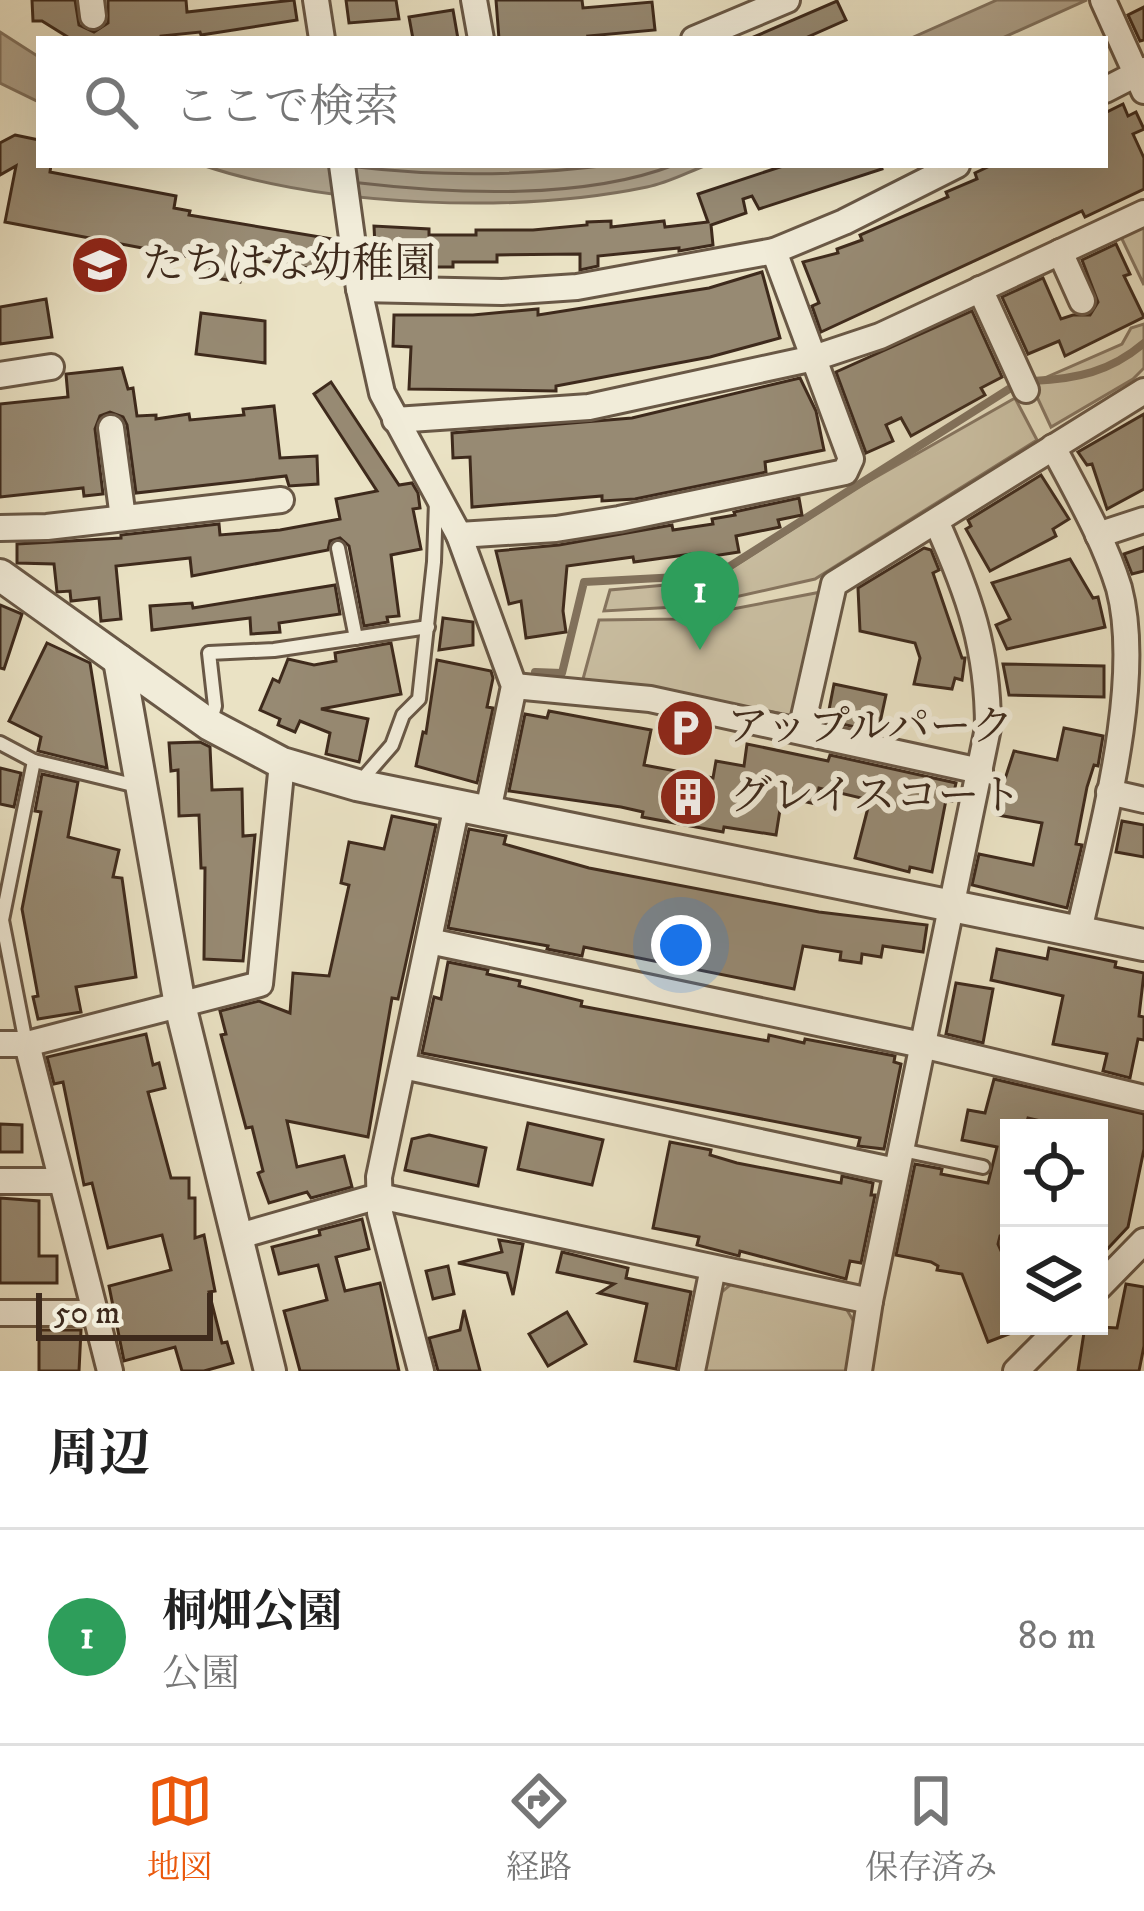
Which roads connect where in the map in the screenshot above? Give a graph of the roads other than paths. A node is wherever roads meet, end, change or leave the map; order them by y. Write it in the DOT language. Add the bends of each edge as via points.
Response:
graph roads {
  1 [pos="316,0"];
  2 [pos="474,0"];
  3 [pos="787,0"];
  4 [pos="1104,2"];
  5 [pos="322,36"];
  6 [pos="480,36"];
  7 [pos="701,36"];
  8 [pos="1141,78"];
  9 [pos="1108,88"];
  10 [pos="342,168"];
  11 [pos="951,168"];
  12 [pos="1144,213"];
  13 [pos="774,251"];
  14 [pos="1060,252"];
  15 [pos="359,289"];
  16 [pos="980,289"];
  17 [pos="1082,301"];
  18 [pos="814,358"];
  19 [pos="34,362"];
  20 [pos="0,375"];
  21 [pos="1026,390"];
  22 [pos="1144,391"];
  23 [pos="395,421"];
  24 [pos="111,428"];
  25 [pos="1053,447"];
  26 [pos="436,488"];
  27 [pos="281,500"];
  28 [pos="123,518"];
  29 [pos="1144,520"];
  30 [pos="937,523"];
  31 [pos="0,528"];
  32 [pos="459,535"];
  33 [pos="1098,535"];
  34 [pos="338,548"];
  35 [pos="0,575"];
  36 [pos="428,627"];
  37 [pos="356,638"];
  38 [pos="119,660"];
  39 [pos="514,686"];
  40 [pos="210,725"];
  41 [pos="801,730"];
  42 [pos="0,742"];
  43 [pos="34,761"];
  44 [pos="282,763"];
  45 [pos="980,770"];
  46 [pos="357,785"];
  47 [pos="139,786"];
  48 [pos="1109,792"];
  49 [pos="1144,800"];
  50 [pos="457,805"];
  51 [pos="488,811"];
  52 [pos="950,906"];
  53 [pos="1079,932"];
  54 [pos="429,941"];
  55 [pos="1144,945"];
  56 [pos="180,1005"];
  57 [pos="0,1044"];
  58 [pos="27,1044"];
  59 [pos="922,1045"];
  60 [pos="403,1066"];
  61 [pos="1144,1098"];
  62 [pos="898,1160"];
  63 [pos="983,1167"];
  64 [pos="0,1181"];
  65 [pos="61,1181"];
  66 [pos="379,1196"];
  67 [pos="236,1238"];
  68 [pos="1144,1241"];
  69 [pos="713,1268"];
  70 [pos="1108,1278"];
  71 [pos="869,1301"];
  72 [pos="0,1313"];
  73 [pos="95,1313"];
  74 [pos="1051,1335"];
  75 [pos="110,1371"];
  76 [pos="270,1371"];
  77 [pos="421,1371"];
  78 [pos="692,1371"];
  79 [pos="859,1371"];
  80 [pos="1016,1371"];
  1 -- 5 [label="street"];
  2 -- 6 [label="street"];
  3 -- 7 [label="street"];
  4 -- 8 [label="street"];
  8 -- 9 [label="street"];
  10 -- 15 [label="street"];
  11 -- 13 [label="street"];
  12 -- 14 [label="street"];
  13 -- 15 [label="street" via="577,287"];
  13 -- 18 [label="street"];
  14 -- 16 [label="street"];
  14 -- 17 [label="street"];
  15 -- 23 [label="street" via="374,370"];
  16 -- 18 [label="street"];
  16 -- 21 [label="street"];
  18 -- 23 [label="street" via="589,407"];
  18 -- 32 [label="street" via="850,459 845,472 598,522"];
  19 -- 20 [label="street"];
  22 -- 25 [label="street"];
  23 -- 26 [label="street"];
  24 -- 28 [label="street"];
  25 -- 30 [label="street"];
  25 -- 33 [label="street"];
  26 -- 32 [label="street"];
  26 -- 36 [label="lane"];
  27 -- 28 [label="street"];
  28 -- 31 [label="street"];
  29 -- 33 [label="street"];
  30 -- 41 [label="street" via="834,584"];
  30 -- 45 [label="street" via="983,648 988,728"];
  32 -- 39 [label="street"];
  33 -- 48 [label="street" via="1120,591 1127,665"];
  34 -- 37 [label="lane"];
  35 -- 38 [label="street"];
  36 -- 37 [label="lane"];
  36 -- 46 [label="lane" via="419,698"];
  37 -- 40 [label="lane" via="208,653"];
  38 -- 40 [label="street"];
  38 -- 47 [label="street"];
  39 -- 41 [label="street" via="650,699"];
  39 -- 51 [label="street"];
  40 -- 44 [label="street"];
  41 -- 45 [label="street"];
  42 -- 43 [label="lane"];
  43 -- 47 [label="lane"];
  43 -- 58 [label="lane" via="2,920"];
  44 -- 46 [label="street"];
  44 -- 56 [label="street" via="260,984"];
  45 -- 52 [label="street"];
  46 -- 50 [label="street"];
  47 -- 56 [label="street"];
  48 -- 49 [label="street"];
  48 -- 53 [label="street"];
  50 -- 51 [label="street"];
  50 -- 54 [label="street"];
  51 -- 52 [label="street"];
  52 -- 53 [label="street"];
  52 -- 59 [label="street"];
  53 -- 55 [label="street"];
  54 -- 59 [label="street"];
  54 -- 60 [label="street"];
  56 -- 58 [label="street"];
  56 -- 67 [label="street"];
  57 -- 58 [label="street"];
  58 -- 65 [label="street"];
  59 -- 61 [label="street"];
  59 -- 62 [label="street"];
  60 -- 62 [label="street"];
  60 -- 66 [label="street"];
  62 -- 63 [label="lane"];
  62 -- 71 [label="street"];
  64 -- 65 [label="street"];
  65 -- 73 [label="street"];
  66 -- 67 [label="street"];
  66 -- 69 [label="street"];
  66 -- 77 [label="street"];
  67 -- 76 [label="street"];
  68 -- 70 [label="street"];
  69 -- 71 [label="street"];
  69 -- 78 [label="street"];
  71 -- 79 [label="street"];
  72 -- 73 [label="street"];
  73 -- 75 [label="street"];
  74 -- 80 [label="street"];
}
